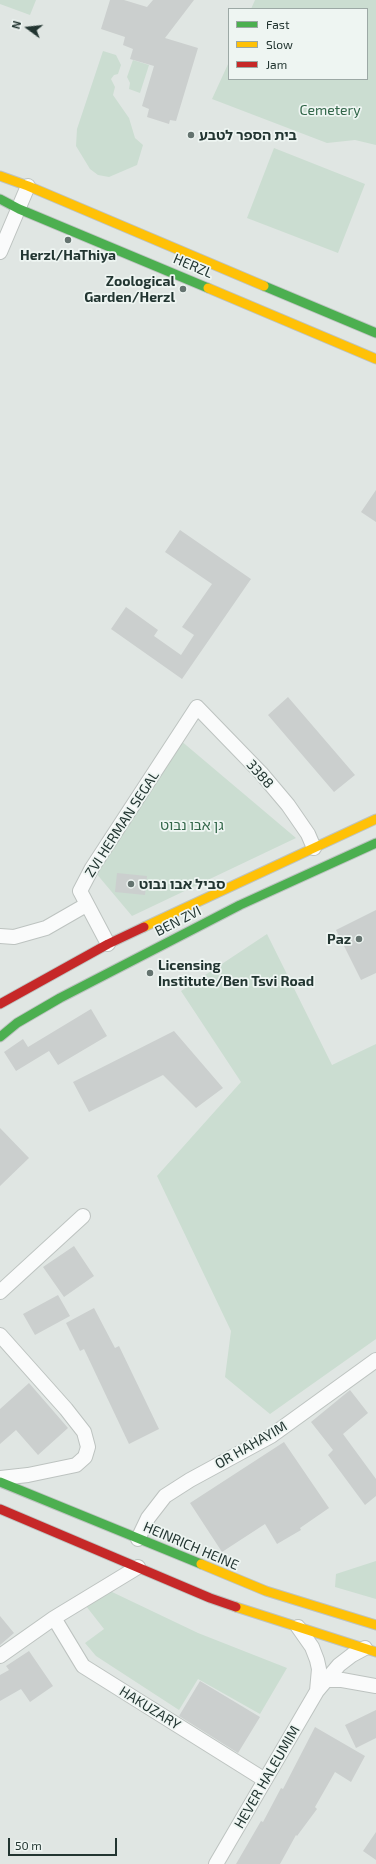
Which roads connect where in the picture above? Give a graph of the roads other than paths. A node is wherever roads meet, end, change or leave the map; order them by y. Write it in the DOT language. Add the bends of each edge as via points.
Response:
graph roads {
  1 [pos="0,176"];
  2 [pos="28,186"];
  3 [pos="0,199"];
  4 [pos="19,209"];
  5 [pos="0,252"];
  6 [pos="376,333"];
  7 [pos="374,356"];
  8 [pos="197,706"];
  9 [pos="376,819"];
  10 [pos="376,843"];
  11 [pos="314,848"];
  12 [pos="86,905"];
  13 [pos="0,936"];
  14 [pos="108,944"];
  15 [pos="0,1004"];
  16 [pos="0,1037"];
  17 [pos="83,1216"];
  18 [pos="0,1292"];
  19 [pos="0,1335"];
  20 [pos="376,1360"];
  21 [pos="0,1478"];
  22 [pos="0,1482"];
  23 [pos="0,1509"];
  24 [pos="138,1539"];
  25 [pos="138,1568"];
  26 [pos="54,1618"];
  27 [pos="376,1625"];
  28 [pos="298,1627"];
  29 [pos="371,1650"];
  30 [pos="0,1656"];
  31 [pos="321,1685"];
  32 [pos="376,1686"];
  33 [pos="265,1780"];
  34 [pos="216,1864"];
  1 -- 2 [label="main road, HERZL"];
  2 -- 4 [label="street"];
  2 -- 6 [label="main road, HERZL"];
  3 -- 4 [label="main road, HERZL"];
  4 -- 5 [label="street"];
  4 -- 7 [label="main road, HERZL"];
  8 -- 11 [label="street, 3388" via="288,805 308,834"];
  8 -- 12 [label="street, ZVI HERMAN SEGAL" via="92,868 80,891"];
  9 -- 11 [label="main road, BEN ZVI"];
  10 -- 16 [label="main road, BEN ZVI" via="240,905 60,998 17,1023"];
  11 -- 14 [label="main road, BEN ZVI"];
  12 -- 13 [label="street" via="46,928 14,937"];
  12 -- 14 [label="street, ZVI HERMAN SEGAL"];
  14 -- 15 [label="main road, BEN ZVI"];
  17 -- 18 [label="street"];
  19 -- 21 [label="street" via="66,1409 84,1432 88,1447 85,1456 76,1465"];
  20 -- 24 [label="street, OR HAHAYIM" via="270,1436 165,1496 148,1518"];
  22 -- 24 [label="main road, HEINRICH HEINE"];
  23 -- 25 [label="main road"];
  24 -- 27 [label="main road, HEINRICH HEINE" via="266,1591"];
  25 -- 26 [label="street"];
  25 -- 28 [label="main road" via="210,1598"];
  26 -- 30 [label="street"];
  26 -- 33 [label="street, HAKUZARY" via="83,1666"];
  28 -- 29 [label="main road"];
  28 -- 31 [label="street, HEVER HALEUMIM" via="312,1647"];
  29 -- 31 [label="street, HEVER HALEUMIM" via="346,1660"];
  31 -- 32 [label="street" via="342,1680"];
  31 -- 33 [label="street, HEVER HALEUMIM"];
  33 -- 34 [label="street, HEVER HALEUMIM"];
}
